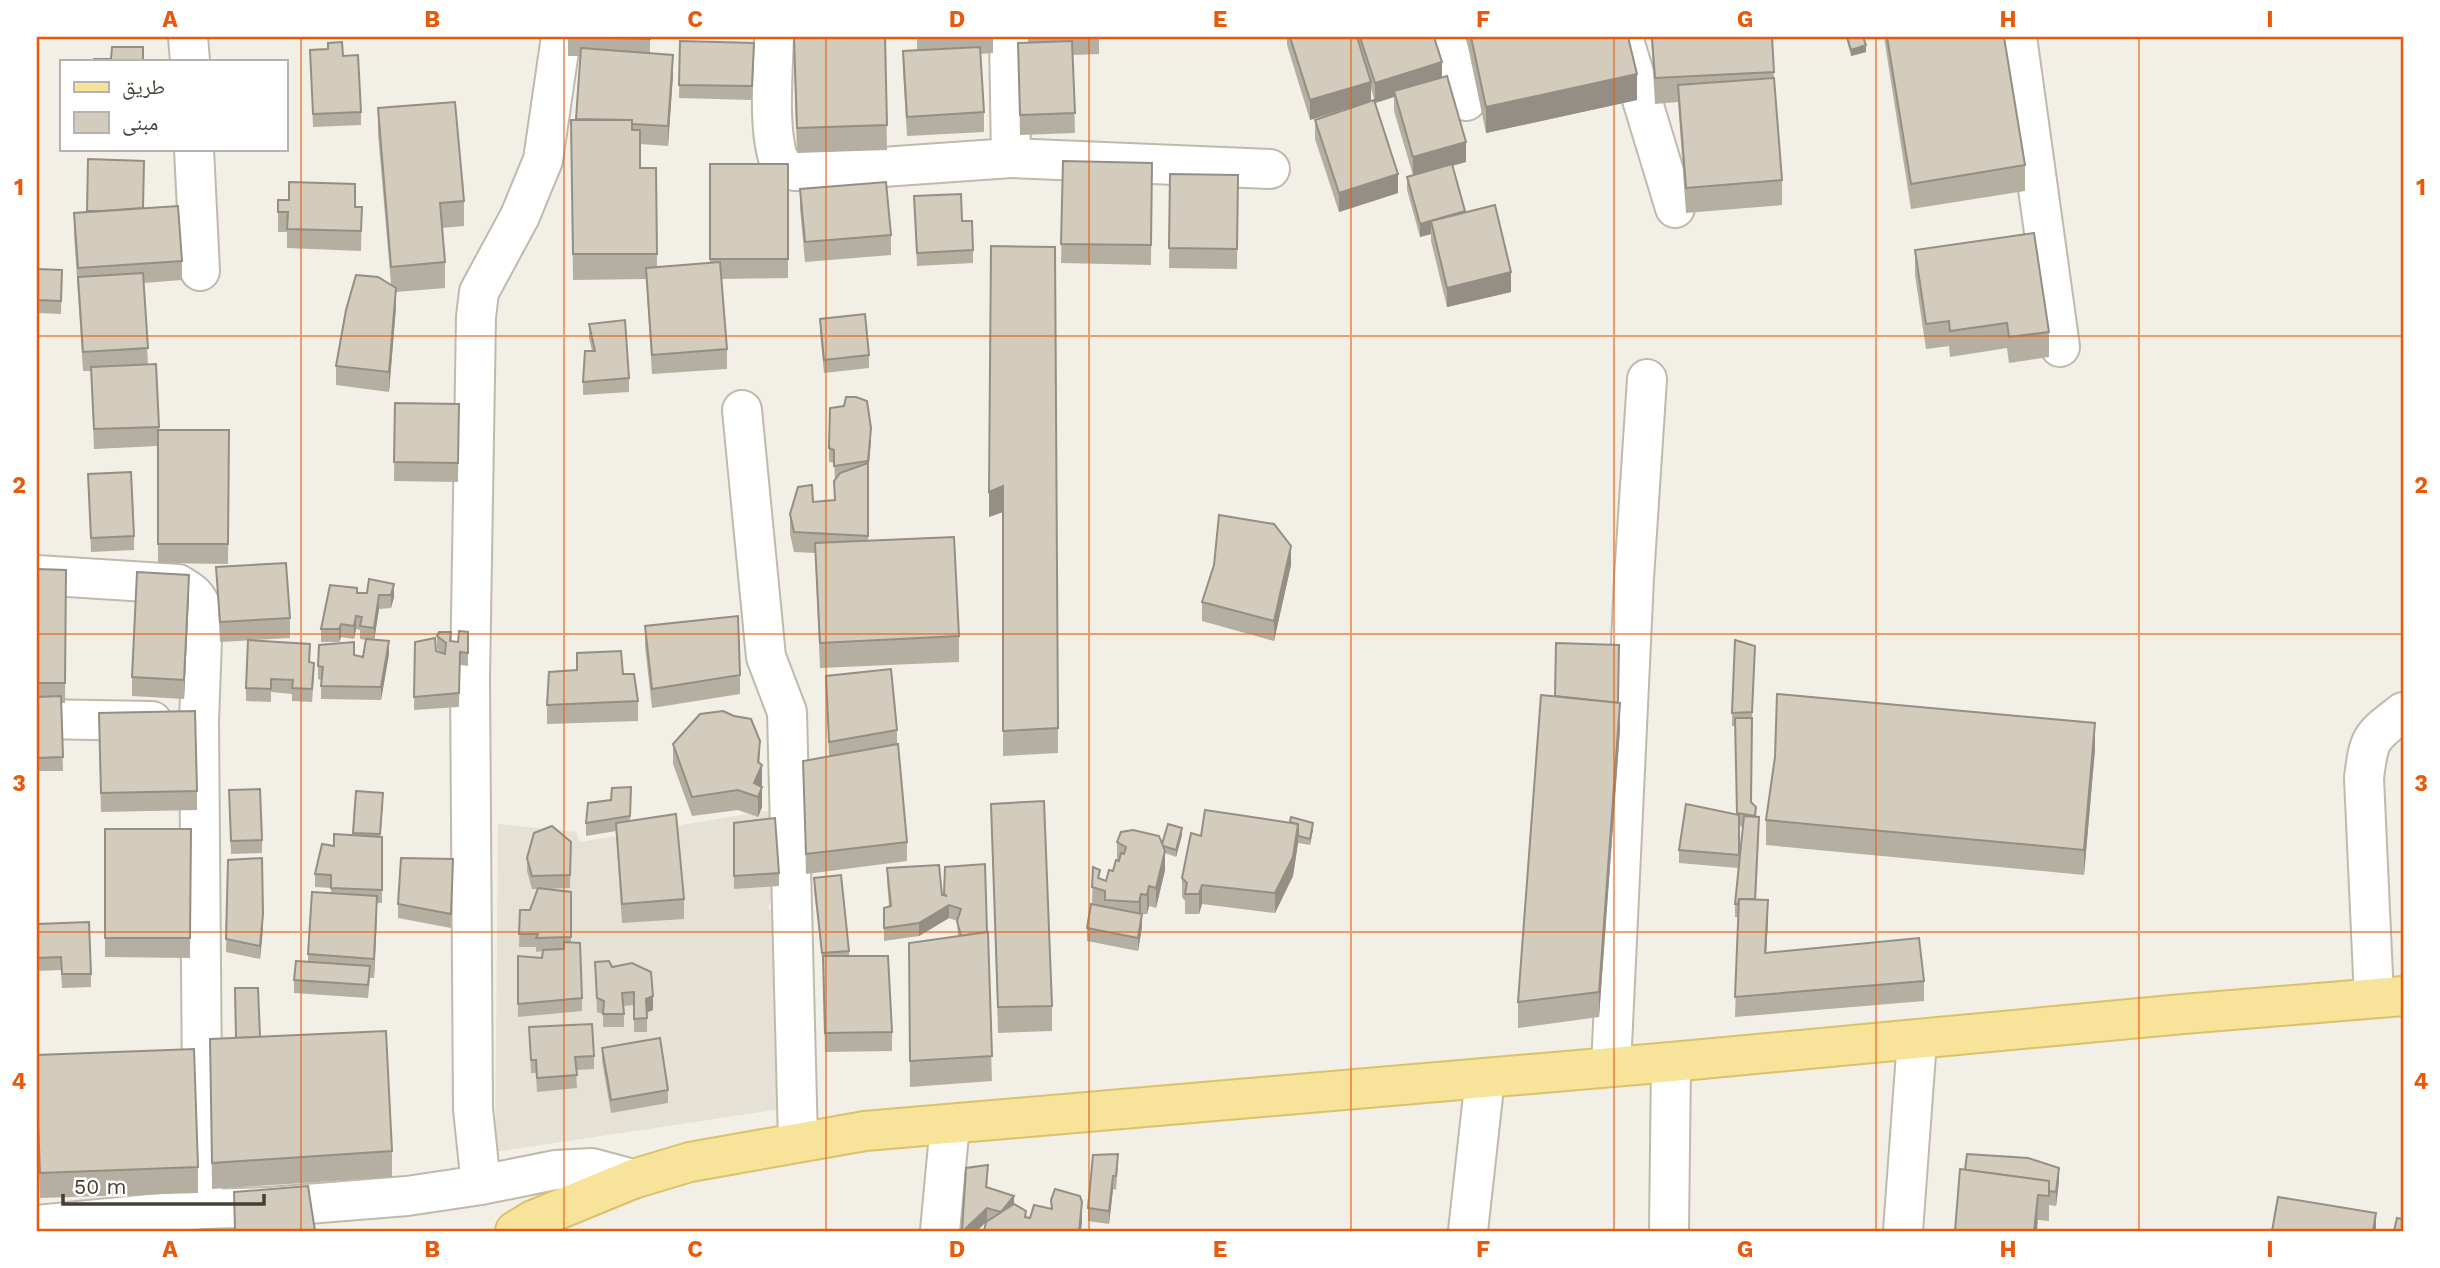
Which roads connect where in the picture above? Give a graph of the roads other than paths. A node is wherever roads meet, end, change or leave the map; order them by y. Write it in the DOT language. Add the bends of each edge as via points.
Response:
graph roads {
  1 [pos="188,37"];
  2 [pos="561,37"];
  3 [pos="774,37"];
  4 [pos="1009,37"];
  5 [pos="1445,37"];
  6 [pos="1623,37"];
  7 [pos="2017,37"];
  8 [pos="190,60"];
  9 [pos="1466,101"];
  10 [pos="194,150"];
  11 [pos="1011,158"];
  12 [pos="1270,169"];
  13 [pos="1675,208"];
  14 [pos="200,271"];
  15 [pos="2060,347"];
  16 [pos="1647,379"];
  17 [pos="742,410"];
  18 [pos="37,575"];
  19 [pos="2403,712"];
  20 [pos="37,719"];
  21 [pos="199,721"];
  22 [pos="2389,997"];
  23 [pos="1917,1040"];
  24 [pos="1671,1062"];
  25 [pos="1611,1067"];
  26 [pos="1485,1078"];
  27 [pos="950,1124"];
  28 [pos="798,1141"];
  29 [pos="633,1179"];
  30 [pos="481,1185"];
  31 [pos="202,1209"];
  32 [pos="37,1225"];
  33 [pos="515,1231"];
  34 [pos="940,1231"];
  35 [pos="1468,1231"];
  36 [pos="1669,1231"];
  37 [pos="1903,1231"];
  1 -- 8 [label="street"];
  2 -- 30 [label="street" via="543,160 520,216 479,292 477,317 470,692 473,1109"];
  3 -- 11 [label="street" via="773,113 781,166 825,171"];
  4 -- 11 [label="street"];
  5 -- 9 [label="street"];
  6 -- 13 [label="street"];
  7 -- 15 [label="street"];
  10 -- 14 [label="street"];
  11 -- 12 [label="street"];
  16 -- 25 [label="street"];
  17 -- 28 [label="street" via="766,657 787,712"];
  18 -- 21 [label="street" via="178,584 193,592 203,612"];
  19 -- 22 [label="street" via="2378,730 2368,746 2365,767"];
  20 -- 21 [label="street"];
  21 -- 31 [label="street"];
  22 -- 23 [label="main road"];
  23 -- 24 [label="main road"];
  23 -- 37 [label="street"];
  24 -- 25 [label="main road"];
  24 -- 36 [label="street"];
  25 -- 26 [label="main road"];
  26 -- 27 [label="main road"];
  26 -- 35 [label="street"];
  27 -- 28 [label="main road"];
  27 -- 34 [label="street"];
  28 -- 29 [label="main road" via="690,1162"];
  29 -- 30 [label="street" via="592,1168 555,1170"];
  29 -- 33 [label="main road"];
  30 -- 31 [label="street" via="407,1196"];
  31 -- 32 [label="street"];
}
